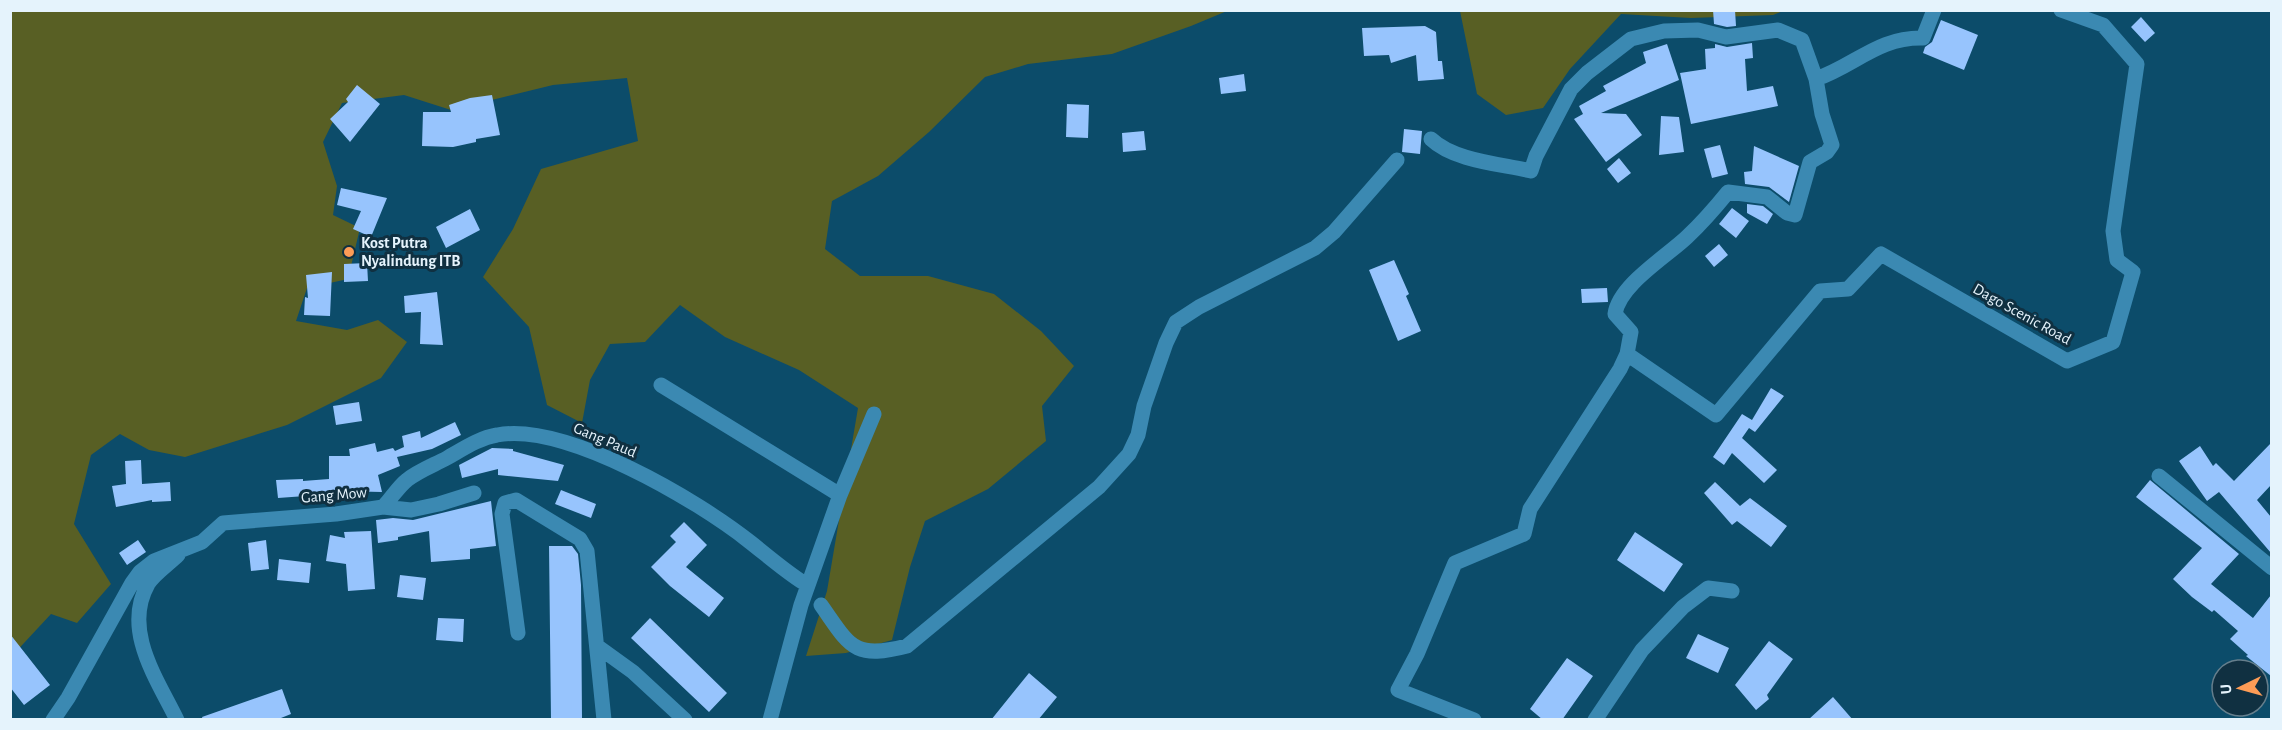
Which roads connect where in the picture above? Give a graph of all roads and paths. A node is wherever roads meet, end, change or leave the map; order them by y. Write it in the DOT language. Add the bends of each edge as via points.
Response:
graph roads {
  1 [pos="1934,10"];
  2 [pos="2061,10"];
  3 [pos="1816,80"];
  4 [pos="1431,139"];
  5 [pos="1397,160"];
  6 [pos="1627,354"];
  7 [pos="661,385"];
  8 [pos="874,414"];
  9 [pos="2159,476"];
  10 [pos="474,493"];
  11 [pos="840,495"];
  12 [pos="383,507"];
  13 [pos="194,544"];
  14 [pos="2271,568"];
  15 [pos="1732,591"];
  16 [pos="804,594"];
  17 [pos="821,605"];
  18 [pos="518,633"];
  19 [pos="597,646"];
  20 [pos="53,720"];
  21 [pos="177,720"];
  22 [pos="604,720"];
  23 [pos="685,720"];
  24 [pos="770,720"];
  25 [pos="1473,720"];
  26 [pos="1595,720"];
  1 -- 3 [label="street" via="1923,38 1893,40"];
  2 -- 6 [label="street, Dago Scenic Road" via="2103,25 2137,64 2114,231 2117,260 2133,272 2113,342 2067,361 1881,254 1848,289 1820,291 1716,415"];
  3 -- 4 [label="street" via="1802,40 1778,30 1726,37 1698,30 1664,31 1631,39 1571,89 1531,171 1438,147"];
  3 -- 6 [label="street" via="1832,145 1810,162 1795,215 1767,197 1728,192 1709,216 1625,291 1615,314 1631,332"];
  5 -- 17 [label="street" via="1315,248 1199,306 1176,322 1129,454 1099,487 907,646 860,650 849,643"];
  6 -- 25 [label="street" via="1530,509 1524,534 1455,563 1398,690"];
  7 -- 11 [label="street"];
  8 -- 11 [label="street"];
  9 -- 14 [label="street"];
  10 -- 12 [label="street, Gang Mow" via="411,510"];
  11 -- 16 [label="street"];
  12 -- 13 [label="street, Gang Mow" via="223,523"];
  12 -- 16 [label="street, Gang Paud" via="407,480 482,439 528,434 568,442 689,500 749,541"];
  13 -- 20 [label="street" via="154,561 140,572"];
  13 -- 21 [label="street" via="148,584 138,616 146,657"];
  15 -- 26 [label="street" via="1708,588 1683,607 1642,650"];
  16 -- 24 [label="street"];
  18 -- 19 [label="street" via="502,514 506,503 516,500 580,539 587,551"];
  19 -- 22 [label="street"];
  19 -- 23 [label="street" via="633,672"];
}
